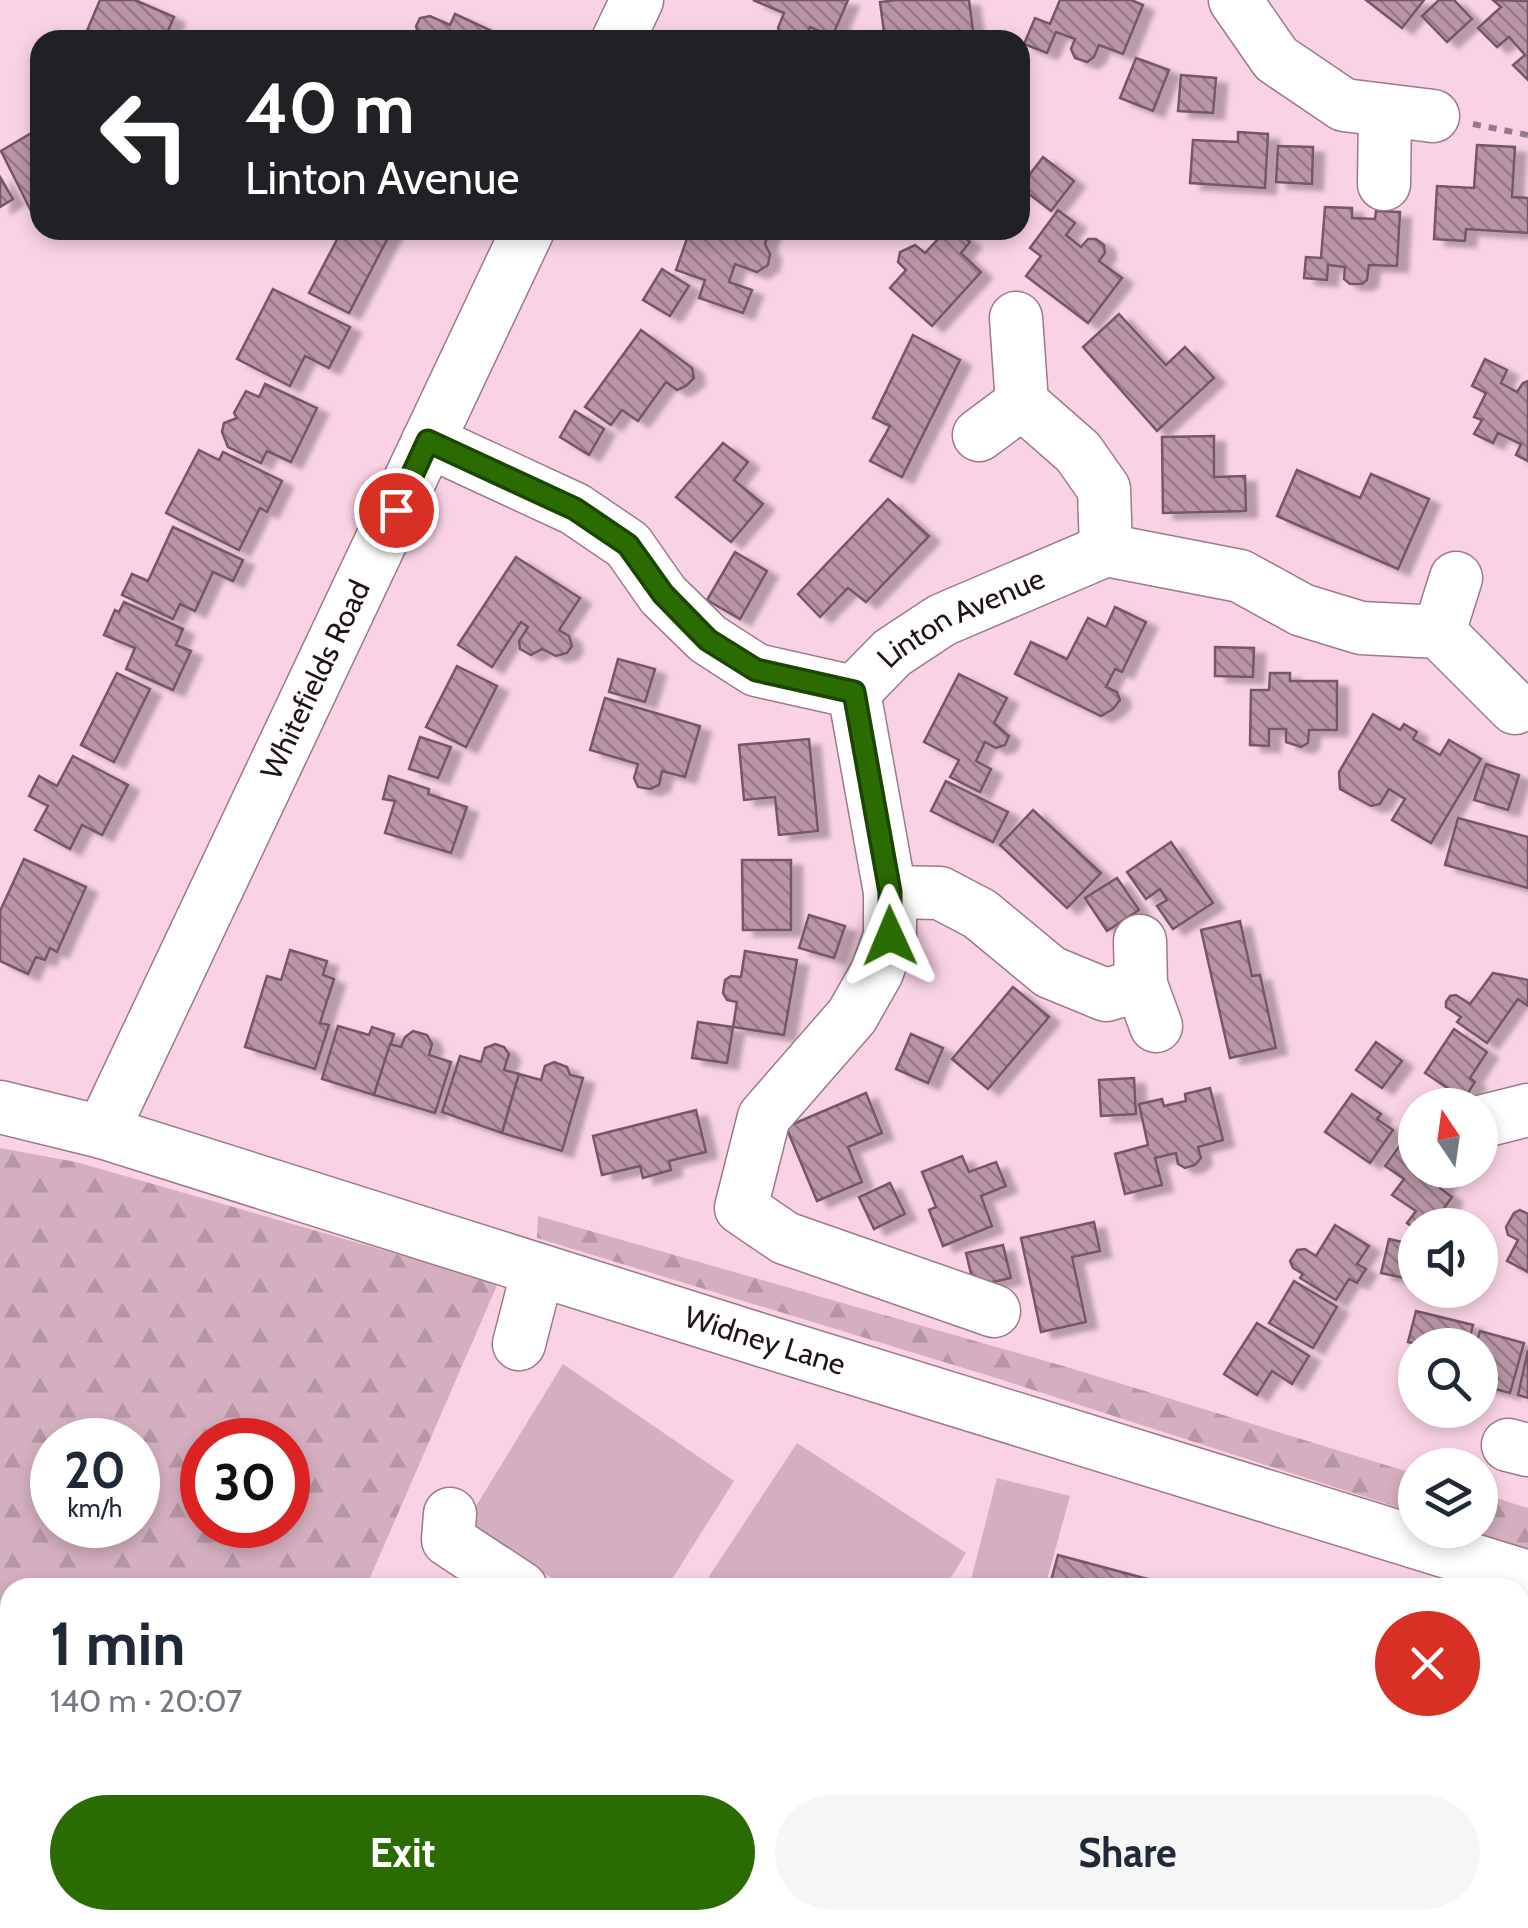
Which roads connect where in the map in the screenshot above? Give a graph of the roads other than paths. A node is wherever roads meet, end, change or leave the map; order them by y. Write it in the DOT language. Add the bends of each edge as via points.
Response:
graph roads {
  1 [pos="637,0"];
  2 [pos="1235,0"];
  3 [pos="623,30"];
  4 [pos="1384,184"];
  5 [pos="523,240"];
  6 [pos="1016,318"];
  7 [pos="1022,402"];
  8 [pos="979,435"];
  9 [pos="428,441"];
  10 [pos="1106,550"];
  11 [pos="1456,578"];
  12 [pos="1440,632"];
  13 [pos="854,692"];
  14 [pos="1514,708"];
  15 [pos="890,892"];
  16 [pos="1146,984"];
  17 [pos="0,1107"];
  18 [pos="1528,1110"];
  19 [pos="1498,1115"];
  20 [pos="102,1132"];
  21 [pos="538,1270"];
  22 [pos="994,1312"];
  23 [pos="519,1344"];
  24 [pos="449,1527"];
  25 [pos="1434,1568"];
  26 [pos="1528,1576"];
  27 [pos="509,1578"];
  1 -- 3 [label="street"];
  2 -- 4 [label="street" via="1276,59 1344,105 1409,114"];
  5 -- 9 [label="street, Whitefields Road"];
  6 -- 7 [label="street"];
  7 -- 8 [label="street"];
  7 -- 10 [label="street" via="1078,452 1104,490"];
  9 -- 13 [label="street, Linton Avenue" via="575,509 628,545 708,640 756,670"];
  9 -- 20 [label="street, Whitefields Road"];
  10 -- 12 [label="street" via="1240,576 1302,610 1361,628"];
  10 -- 13 [label="street, Linton Avenue" via="942,620 892,653"];
  11 -- 12 [label="street"];
  12 -- 14 [label="street"];
  13 -- 15 [label="street"];
  15 -- 16 [label="street" via="940,893 980,914 1050,972 1106,995"];
  15 -- 22 [label="street" via="890,936 876,972 852,1016 764,1118 726,1218"];
  17 -- 20 [label="street, Widney Lane"];
  18 -- 19 [label="street"];
  20 -- 21 [label="street, Widney Lane"];
  21 -- 23 [label="street"];
  21 -- 25 [label="street, Widney Lane"];
  24 -- 27 [label="street"];
  25 -- 26 [label="street, Widney Lane"];
}
